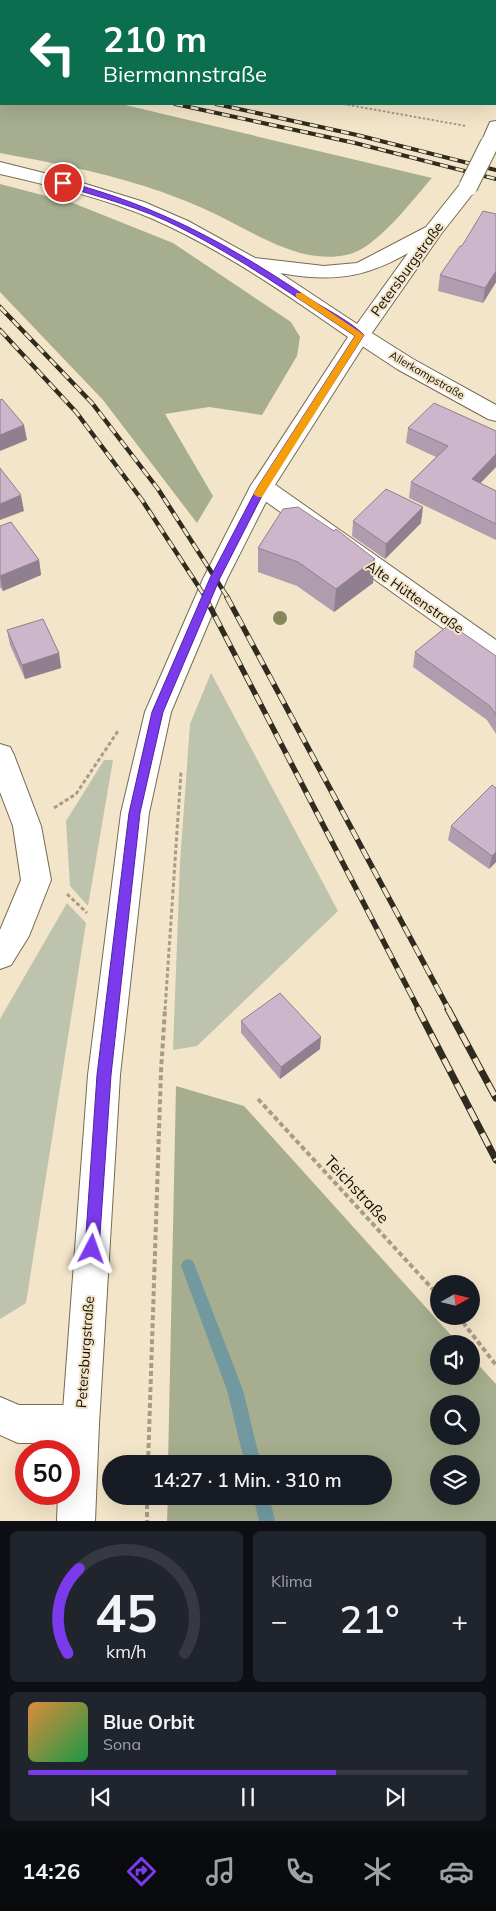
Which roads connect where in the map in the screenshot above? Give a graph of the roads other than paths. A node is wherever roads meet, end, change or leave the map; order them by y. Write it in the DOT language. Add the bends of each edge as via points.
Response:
graph roads {
  1 [pos="493,133"];
  2 [pos="0,168"];
  3 [pos="434,230"];
  4 [pos="250,262"];
  5 [pos="360,335"];
  6 [pos="496,414"];
  7 [pos="262,488"];
  8 [pos="496,653"];
  9 [pos="0,755"];
  10 [pos="0,956"];
  11 [pos="0,1416"];
  12 [pos="80,1424"];
  13 [pos="76,1521"];
  1 -- 3 [label="main road, Petersburgstraße, bridge" via="468,187"];
  2 -- 4 [label="main road, Allerkampstraße" via="79,186 131,204 181,224"];
  3 -- 4 [label="main road" via="364,267 347,270 310,270"];
  3 -- 5 [label="main road, Petersburgstraße"];
  4 -- 5 [label="main road, Allerkampstraße"];
  5 -- 6 [label="main road, Allerkampstraße"];
  5 -- 7 [label="main road, Petersburgstraße"];
  7 -- 8 [label="main road, Alte Hüttenstraße"];
  7 -- 12 [label="main road, Petersburgstraße" via="215,578 158,712 135,813 104,1075"];
  9 -- 10 [label="main road" via="27,826 36,880 18,927"];
  11 -- 12 [label="main road, Petersburgstraße" via="18,1424"];
  12 -- 13 [label="main road"];
}
